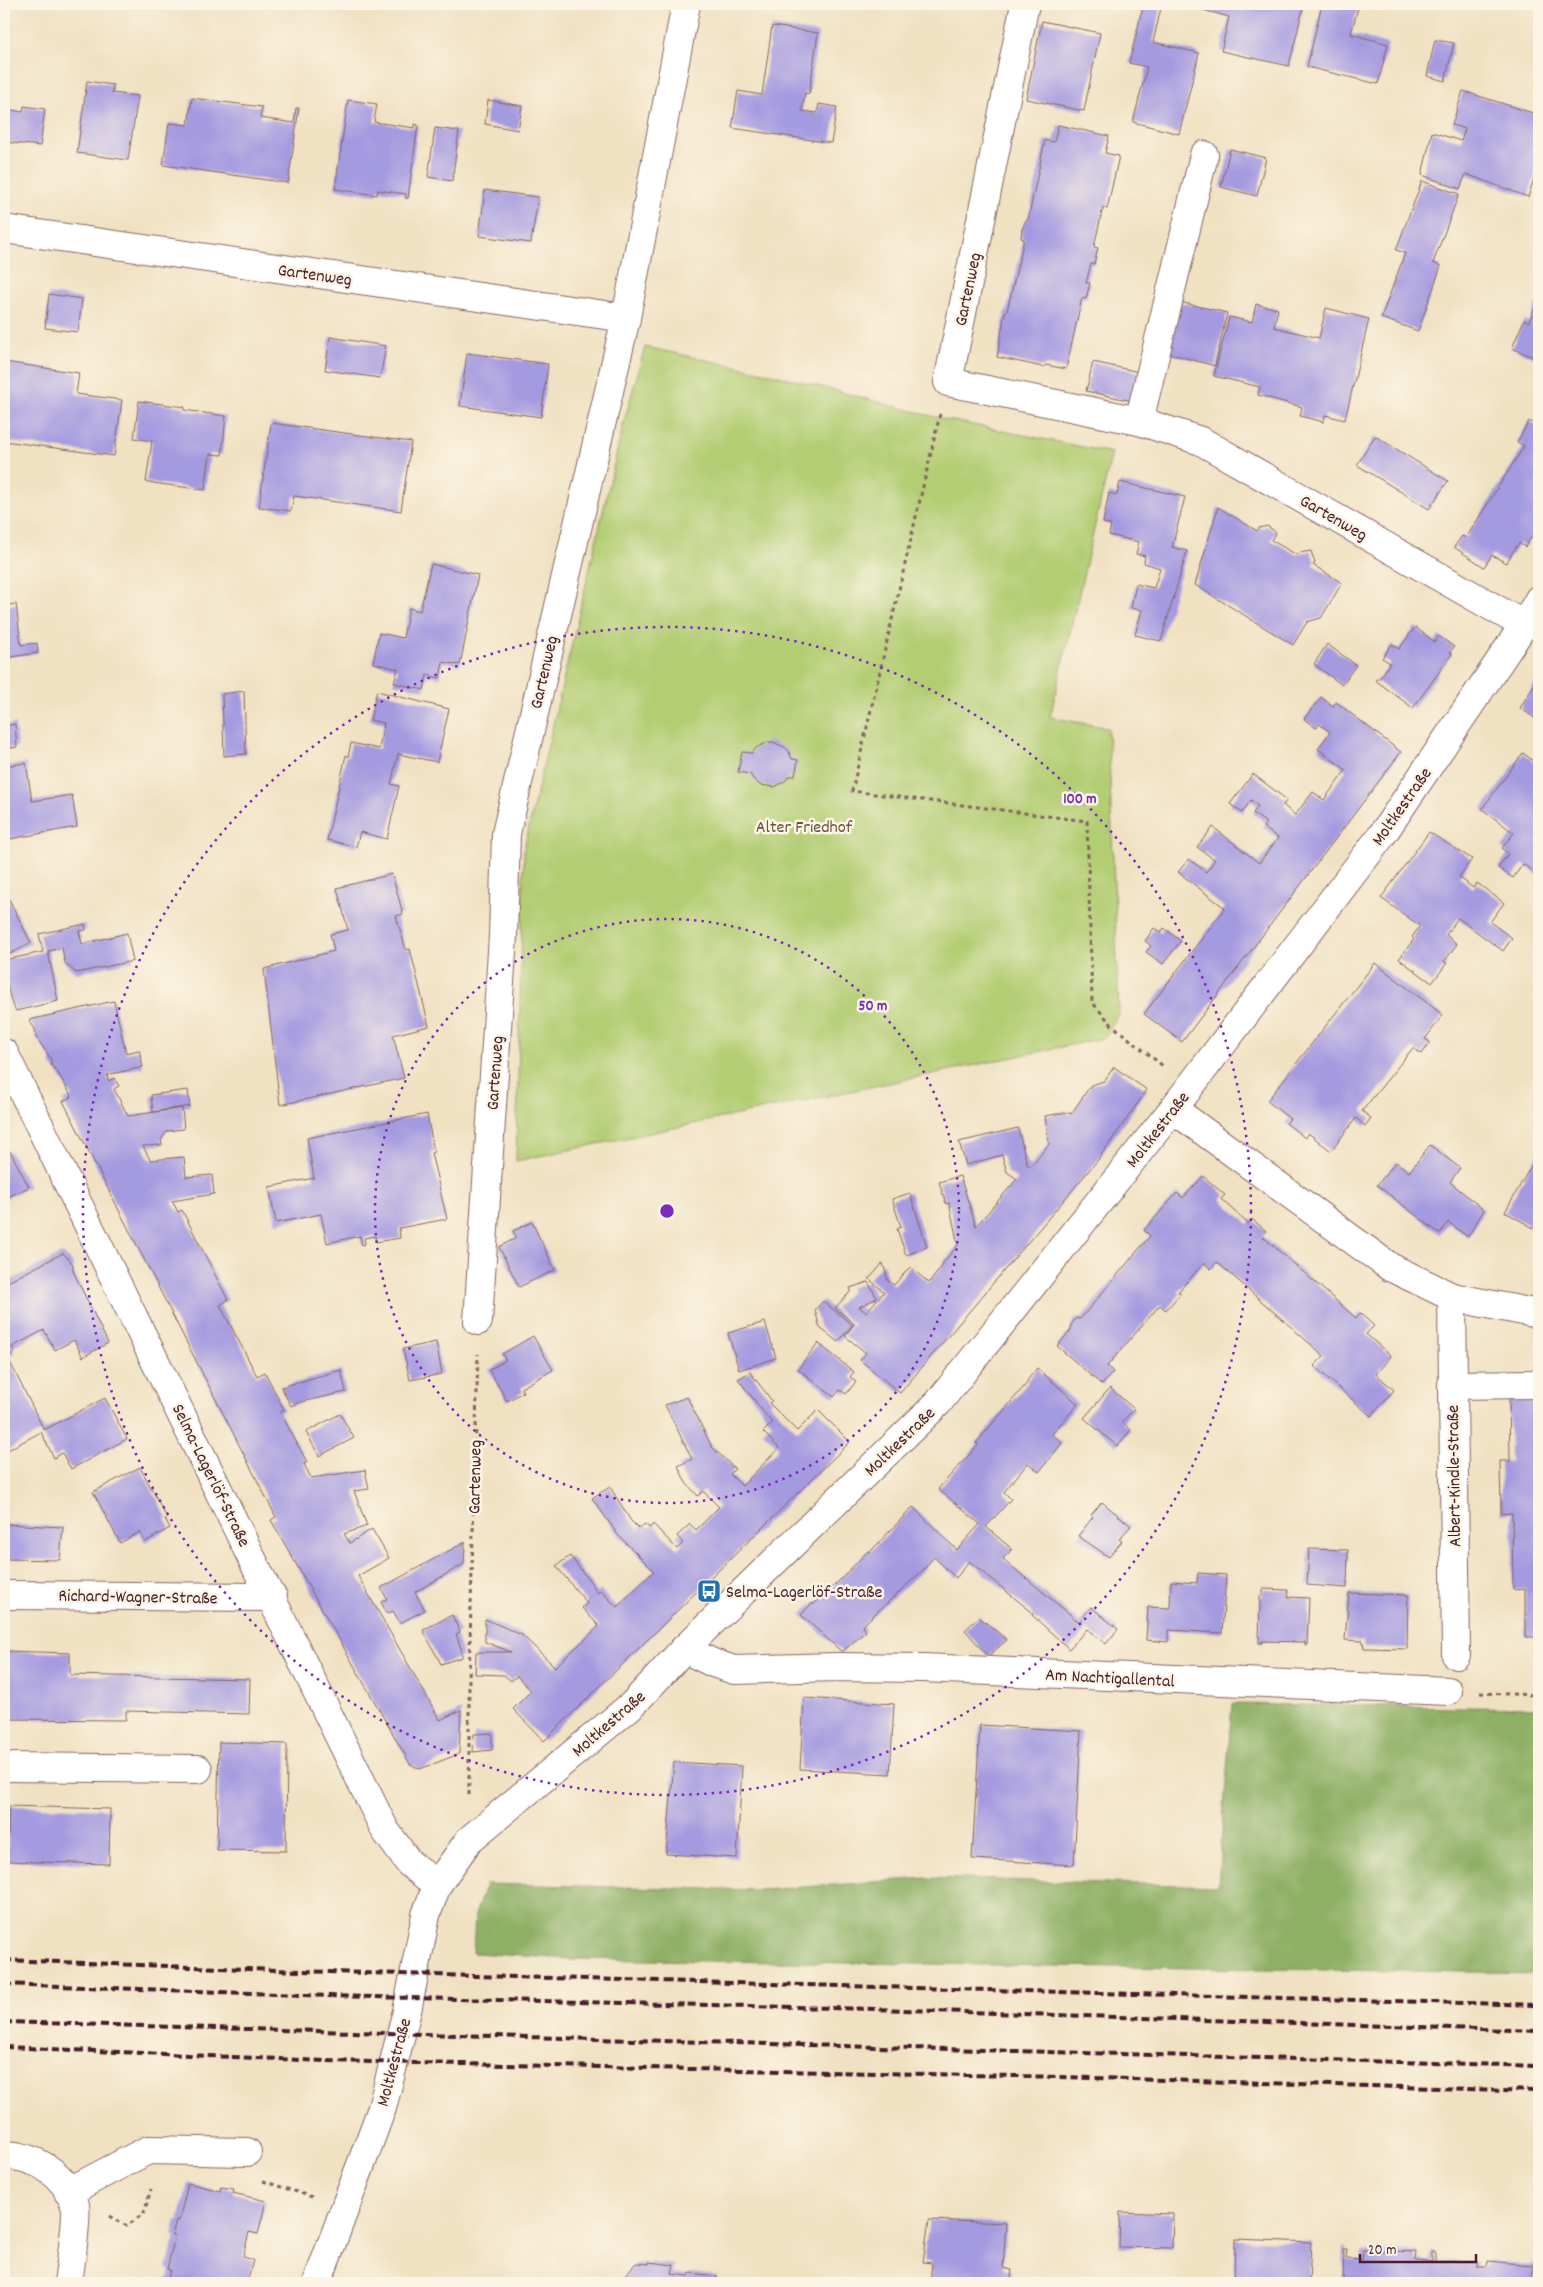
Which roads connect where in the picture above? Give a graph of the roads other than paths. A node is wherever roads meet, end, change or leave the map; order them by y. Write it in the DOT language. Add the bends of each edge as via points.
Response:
graph roads {
  1 [pos="686,4"];
  2 [pos="1025,4"];
  3 [pos="1204,155"];
  4 [pos="4,229"];
  5 [pos="626,318"];
  6 [pos="1140,421"];
  7 [pos="1539,599"];
  8 [pos="1524,625"];
  9 [pos="4,1053"];
  10 [pos="1174,1109"];
  11 [pos="1452,1297"];
  12 [pos="1539,1314"];
  13 [pos="478,1321"];
  14 [pos="1539,1384"];
  15 [pos="1452,1385"];
  16 [pos="4,1595"];
  17 [pos="273,1597"];
  18 [pos="684,1649"];
  19 [pos="1456,1655"];
  20 [pos="1448,1691"];
  21 [pos="4,1767"];
  22 [pos="198,1769"];
  23 [pos="437,1884"];
  24 [pos="4,2155"];
  25 [pos="250,2165"];
  26 [pos="68,2192"];
  27 [pos="68,2283"];
  28 [pos="317,2283"];
  1 -- 5 [label="street, Gartenweg"];
  2 -- 6 [label="street, Gartenweg" via="948,382"];
  3 -- 6 [label="street"];
  4 -- 5 [label="street, Gartenweg"];
  5 -- 13 [label="street, Gartenweg" via="506,834 503,936"];
  6 -- 8 [label="street, Gartenweg" via="1201,441"];
  7 -- 8 [label="street, Moltkestraße"];
  8 -- 10 [label="street, Moltkestraße" via="1382,835"];
  9 -- 17 [label="street, Selma-Lagerlöf-Straße"];
  10 -- 11 [label="street" via="1390,1267"];
  10 -- 18 [label="street, Moltkestraße" via="938,1403"];
  11 -- 12 [label="street"];
  11 -- 15 [label="street, Albert-Kindle-Straße"];
  14 -- 15 [label="street"];
  15 -- 19 [label="street, Albert-Kindle-Straße"];
  16 -- 17 [label="street, Richard-Wagner-Straße"];
  17 -- 23 [label="street, Selma-Lagerlöf-Straße" via="385,1830 409,1863"];
  18 -- 20 [label="street, Am Nachtigallental" via="734,1670 923,1668"];
  18 -- 23 [label="street, Moltkestraße" via="633,1704 469,1840"];
  21 -- 22 [label="street"];
  23 -- 28 [label="street, Moltkestraße" via="426,1915 408,2011 382,2108"];
  24 -- 26 [label="street" via="43,2164 62,2180"];
  25 -- 26 [label="street" via="148,2150"];
  26 -- 27 [label="street" via="76,2207"];
}
